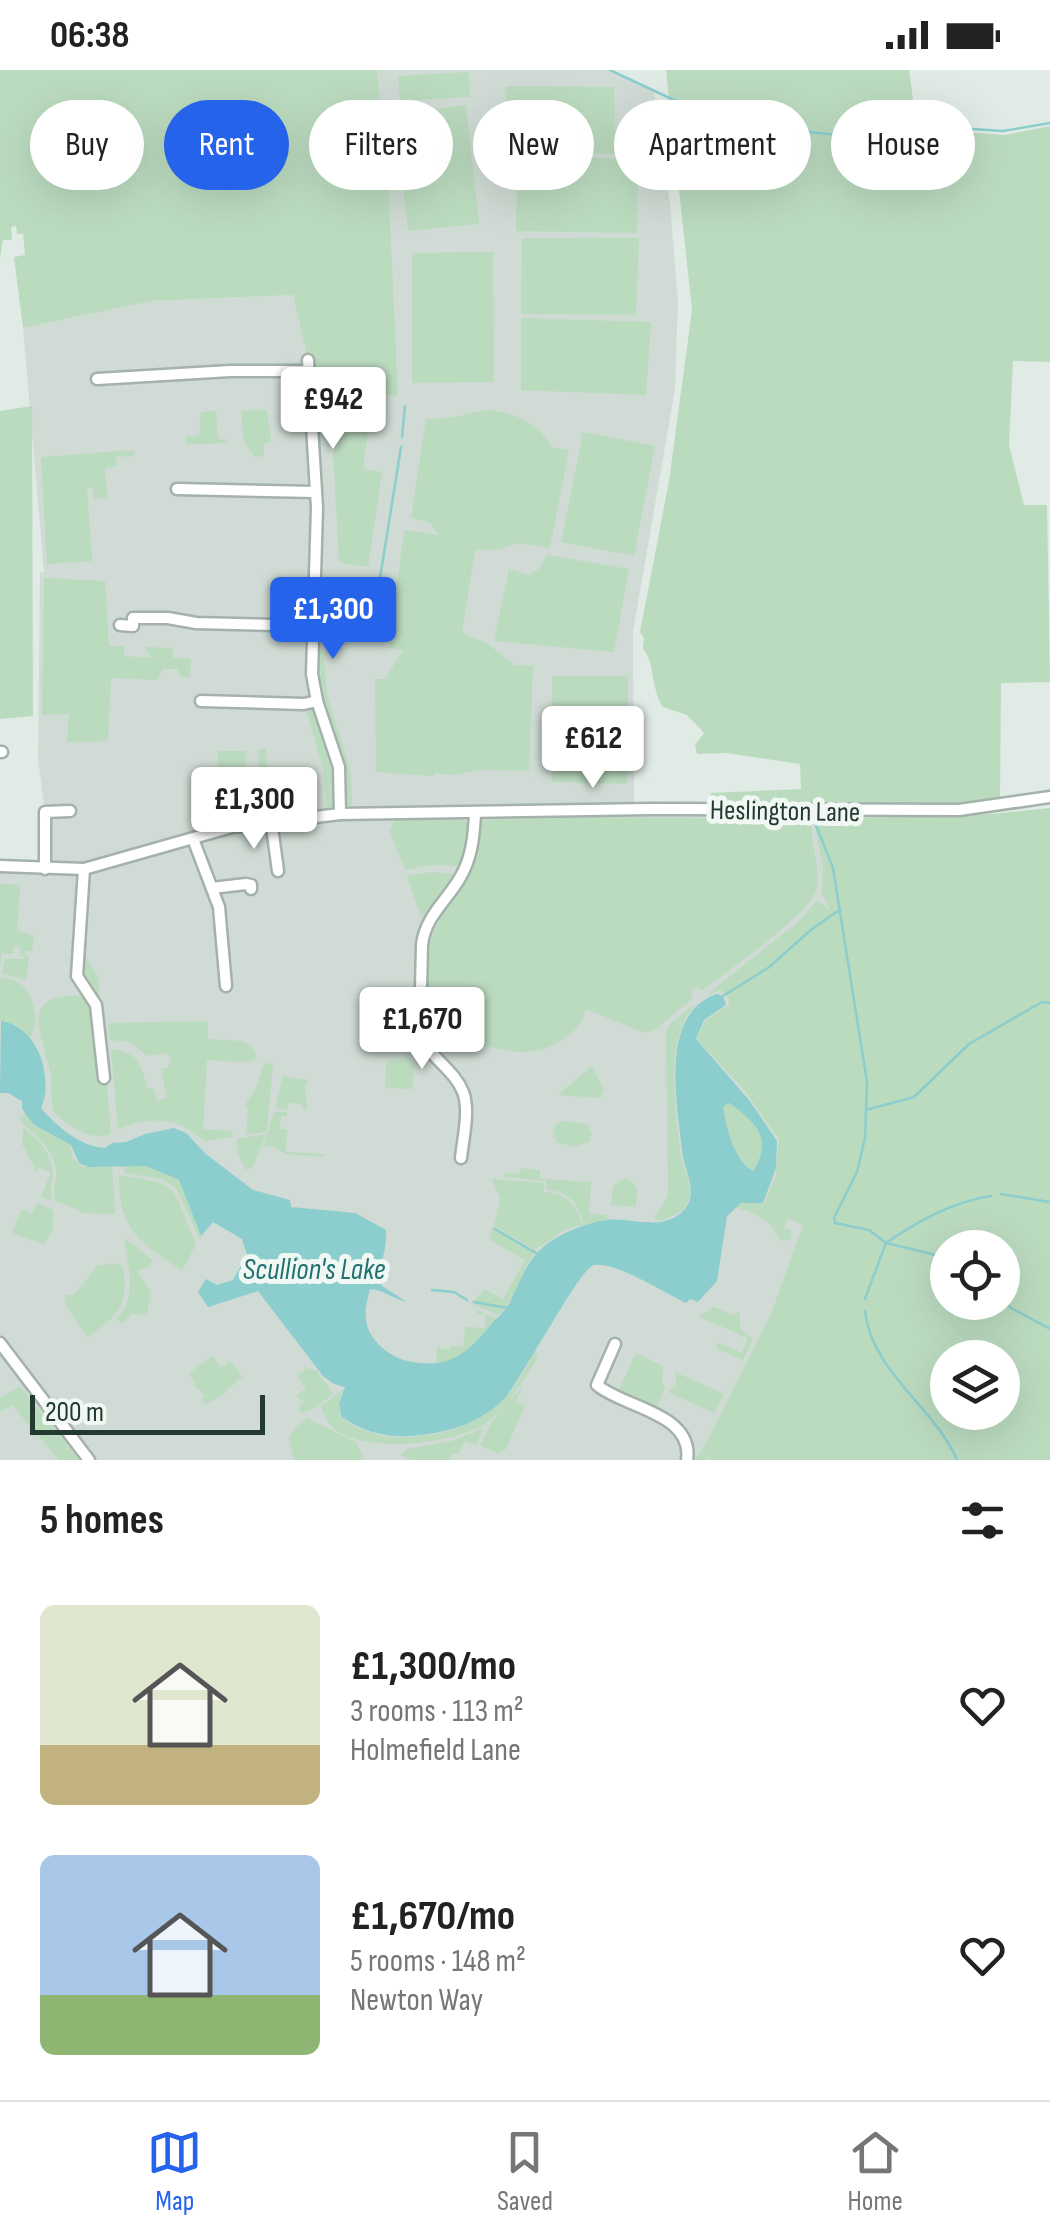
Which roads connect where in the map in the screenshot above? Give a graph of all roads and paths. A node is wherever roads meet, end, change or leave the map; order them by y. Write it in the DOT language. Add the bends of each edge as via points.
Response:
graph roads {
  1 [pos="97,380"];
  2 [pos="177,489"];
  3 [pos="316,492"];
  4 [pos="120,625"];
  5 [pos="313,626"];
  6 [pos="317,701"];
  7 [pos="201,702"];
  8 [pos="1050,797"];
  9 [pos="70,812"];
  10 [pos="475,813"];
  11 [pos="340,814"];
  12 [pos="271,820"];
  13 [pos="193,840"];
  14 [pos="0,866"];
  15 [pos="45,869"];
  16 [pos="84,869"];
  17 [pos="278,870"];
  18 [pos="212,888"];
  19 [pos="251,889"];
  20 [pos="226,986"];
  21 [pos="104,1078"];
  22 [pos="461,1158"];
  23 [pos="0,1343"];
  24 [pos="615,1344"];
  25 [pos="89,1460"];
  26 [pos="687,1460"];
  1 -- 3 [label="street" via="308,365"];
  2 -- 3 [label="street"];
  3 -- 5 [label="street"];
  4 -- 5 [label="street" via="151,618"];
  5 -- 6 [label="street"];
  6 -- 7 [label="street"];
  6 -- 11 [label="street" via="338,767"];
  8 -- 10 [label="street, Heslington Lane" via="960,810"];
  9 -- 15 [label="street" via="44,812"];
  10 -- 11 [label="street, Heslington Lane"];
  10 -- 22 [label="street" via="469,859 431,917 422,944 420,1032 466,1098"];
  11 -- 12 [label="street, Heslington Lane"];
  12 -- 13 [label="street, Heslington Lane"];
  12 -- 17 [label="street"];
  13 -- 16 [label="street, Heslington Lane"];
  13 -- 18 [label="street"];
  14 -- 15 [label="street, Heslington Lane"];
  15 -- 16 [label="street, Heslington Lane"];
  16 -- 21 [label="street" via="77,976 96,1004"];
  18 -- 19 [label="street"];
  18 -- 20 [label="street"];
  23 -- 25 [label="street"];
  24 -- 26 [label="street" via="597,1385 668,1420 685,1443"];
}
